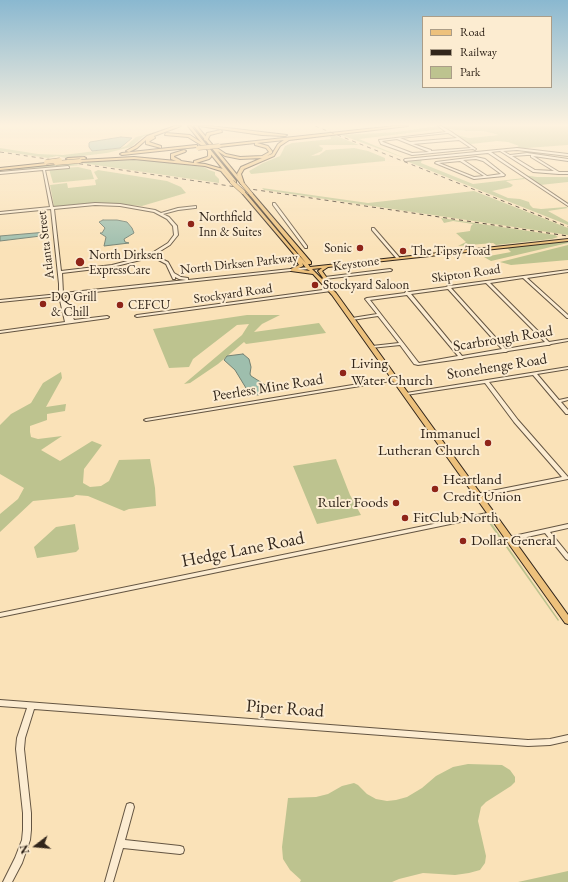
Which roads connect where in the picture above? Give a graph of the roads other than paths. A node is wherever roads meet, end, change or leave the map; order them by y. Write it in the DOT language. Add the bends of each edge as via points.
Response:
graph roads {
  1 [pos="67,167"];
  2 [pos="213,167"];
  3 [pos="222,167"];
  4 [pos="229,167"];
  5 [pos="244,167"];
  6 [pos="446,167"];
  7 [pos="473,167"];
  8 [pos="495,167"];
  9 [pos="513,167"];
  10 [pos="528,167"];
  11 [pos="551,167"];
  12 [pos="44,170"];
  13 [pos="0,173"];
  14 [pos="560,173"];
  15 [pos="568,173"];
  16 [pos="487,177"];
  17 [pos="234,182"];
  18 [pos="242,183"];
  19 [pos="243,192"];
  20 [pos="274,204"];
  21 [pos="568,205"];
  22 [pos="195,207"];
  23 [pos="52,208"];
  24 [pos="0,213"];
  25 [pos="161,214"];
  26 [pos="372,229"];
  27 [pos="568,239"];
  28 [pos="306,247"];
  29 [pos="292,250"];
  30 [pos="151,256"];
  31 [pos="398,258"];
  32 [pos="309,262"];
  33 [pos="347,264"];
  34 [pos="333,266"];
  35 [pos="311,268"];
  36 [pos="170,269"];
  37 [pos="291,270"];
  38 [pos="390,270"];
  39 [pos="568,271"];
  40 [pos="60,272"];
  41 [pos="561,272"];
  42 [pos="314,273"];
  43 [pos="173,274"];
  44 [pos="222,277"];
  45 [pos="524,277"];
  46 [pos="568,277"];
  47 [pos="176,282"];
  48 [pos="487,282"];
  49 [pos="61,283"];
  50 [pos="327,284"];
  51 [pos="150,285"];
  52 [pos="448,287"];
  53 [pos="110,289"];
  54 [pos="85,292"];
  55 [pos="407,292"];
  56 [pos="62,294"];
  57 [pos="41,296"];
  58 [pos="32,298"];
  59 [pos="0,301"];
  60 [pos="63,301"];
  61 [pos="379,315"];
  62 [pos="137,316"];
  63 [pos="107,317"];
  64 [pos="568,318"];
  65 [pos="352,319"];
  66 [pos="67,322"];
  67 [pos="72,322"];
  68 [pos="0,332"];
  69 [pos="567,341"];
  70 [pos="400,344"];
  71 [pos="549,344"];
  72 [pos="372,347"];
  73 [pos="506,351"];
  74 [pos="462,358"];
  75 [pos="568,368"];
  76 [pos="534,373"];
  77 [pos="395,379"];
  78 [pos="486,381"];
  79 [pos="406,394"];
  80 [pos="568,400"];
  81 [pos="559,401"];
  82 [pos="568,413"];
  83 [pos="146,420"];
  84 [pos="567,478"];
  85 [pos="478,496"];
  86 [pos="492,514"];
  87 [pos="568,526"];
  88 [pos="546,531"];
  89 [pos="509,539"];
  90 [pos="568,558"];
  91 [pos="0,615"];
  92 [pos="568,621"];
  93 [pos="0,703"];
  94 [pos="31,705"];
  95 [pos="568,738"];
  96 [pos="130,807"];
  97 [pos="120,844"];
  98 [pos="180,850"];
  99 [pos="6,882"];
  100 [pos="109,882"];
  1 -- 12 [label="street"];
  2 -- 17 [label="highway" via="220,169"];
  3 -- 17 [label="main road"];
  4 -- 18 [label="main road"];
  5 -- 18 [label="highway" via="239,174"];
  6 -- 16 [label="street" via="472,178"];
  7 -- 16 [label="street"];
  8 -- 16 [label="street" via="504,174"];
  9 -- 21 [label="street"];
  10 -- 14 [label="street" via="536,172"];
  11 -- 14 [label="street"];
  12 -- 13 [label="street"];
  12 -- 23 [label="street, Atlanta Street"];
  14 -- 15 [label="street"];
  17 -- 19 [label="highway, bridge"];
  18 -- 32 [label="main road, bridge"];
  19 -- 29 [label="main road"];
  20 -- 28 [label="street"];
  22 -- 25 [label="street"];
  23 -- 24 [label="street"];
  23 -- 25 [label="street" via="114,204 136,206"];
  23 -- 40 [label="street, Atlanta Street"];
  25 -- 30 [label="street" via="173,222 176,232 169,244"];
  26 -- 31 [label="street"];
  27 -- 31 [label="main road, North Dirksen Parkway"];
  29 -- 35 [label="main road"];
  29 -- 37 [label="main road" via="301,266"];
  30 -- 36 [label="street" via="165,262"];
  30 -- 40 [label="street" via="116,266"];
  31 -- 33 [label="main road, North Dirksen Parkway"];
  32 -- 33 [label="main road" via="320,265"];
  32 -- 35 [label="main road"];
  33 -- 34 [label="main road, North Dirksen Parkway"];
  34 -- 35 [label="main road, North Dirksen Parkway"];
  34 -- 50 [label="main road" via="320,271"];
  35 -- 37 [label="street, North Dirksen Parkway"];
  35 -- 42 [label="main road"];
  35 -- 50 [label="main road"];
  36 -- 43 [label="street"];
  36 -- 51 [label="street" via="169,279"];
  37 -- 42 [label="main road"];
  37 -- 44 [label="street, North Dirksen Parkway"];
  38 -- 50 [label="street, Keystone"];
  39 -- 41 [label="street, Skipton Road"];
  40 -- 49 [label="street, Atlanta Street"];
  41 -- 45 [label="street, Skipton Road"];
  41 -- 46 [label="street"];
  42 -- 50 [label="main road"];
  43 -- 44 [label="street" via="183,279"];
  43 -- 47 [label="street"];
  44 -- 47 [label="street, North Dirksen Parkway"];
  45 -- 48 [label="street, Skipton Road"];
  45 -- 64 [label="street"];
  47 -- 51 [label="street, North Dirksen Parkway"];
  48 -- 52 [label="street, Skipton Road"];
  48 -- 71 [label="street"];
  49 -- 53 [label="street" via="74,291"];
  49 -- 56 [label="street, Atlanta Street"];
  49 -- 57 [label="street" via="58,290"];
  50 -- 62 [label="street, Stockyard Road"];
  50 -- 65 [label="main road"];
  51 -- 53 [label="street, North Dirksen Parkway"];
  52 -- 55 [label="street, Skipton Road"];
  52 -- 73 [label="street"];
  53 -- 54 [label="street, North Dirksen Parkway"];
  54 -- 56 [label="street, North Dirksen Parkway"];
  54 -- 60 [label="street"];
  55 -- 61 [label="street, Skipton Road" via="367,298"];
  55 -- 74 [label="street"];
  56 -- 57 [label="street, North Dirksen Parkway"];
  56 -- 60 [label="street, Atlanta Street"];
  57 -- 58 [label="street, North Dirksen Parkway"];
  58 -- 59 [label="street, North Dirksen Parkway"];
  58 -- 60 [label="street" via="55,298"];
  60 -- 66 [label="street, Atlanta Street"];
  60 -- 67 [label="street, Atlanta Street"];
  61 -- 65 [label="street"];
  61 -- 70 [label="street"];
  63 -- 67 [label="street"];
  65 -- 72 [label="main road"];
  66 -- 67 [label="street"];
  66 -- 68 [label="street"];
  69 -- 71 [label="street, Scarbrough Road"];
  70 -- 72 [label="street"];
  70 -- 74 [label="street, Scarbrough Road" via="417,364"];
  71 -- 73 [label="street, Scarbrough Road"];
  72 -- 77 [label="main road"];
  73 -- 74 [label="street, Scarbrough Road"];
  75 -- 76 [label="street, Stonehenge Road"];
  76 -- 78 [label="street, Stonehenge Road"];
  76 -- 81 [label="street"];
  77 -- 79 [label="main road"];
  77 -- 83 [label="street, Peerless Mine Road"];
  78 -- 79 [label="street, Stonehenge Road"];
  78 -- 84 [label="street" via="516,421"];
  79 -- 85 [label="main road"];
  80 -- 81 [label="street"];
  81 -- 82 [label="street"];
  84 -- 85 [label="street"];
  85 -- 86 [label="main road"];
  86 -- 89 [label="main road"];
  86 -- 91 [label="street, Hedge Lane Road"];
  87 -- 88 [label="street"];
  88 -- 89 [label="street"];
  88 -- 90 [label="street"];
  89 -- 92 [label="main road"];
  93 -- 94 [label="street, Piper Road"];
  94 -- 95 [label="street, Piper Road" via="528,743"];
  94 -- 99 [label="street" via="20,749 27,835 19,860"];
  96 -- 97 [label="street"];
  97 -- 98 [label="street"];
  97 -- 100 [label="street"];
}
